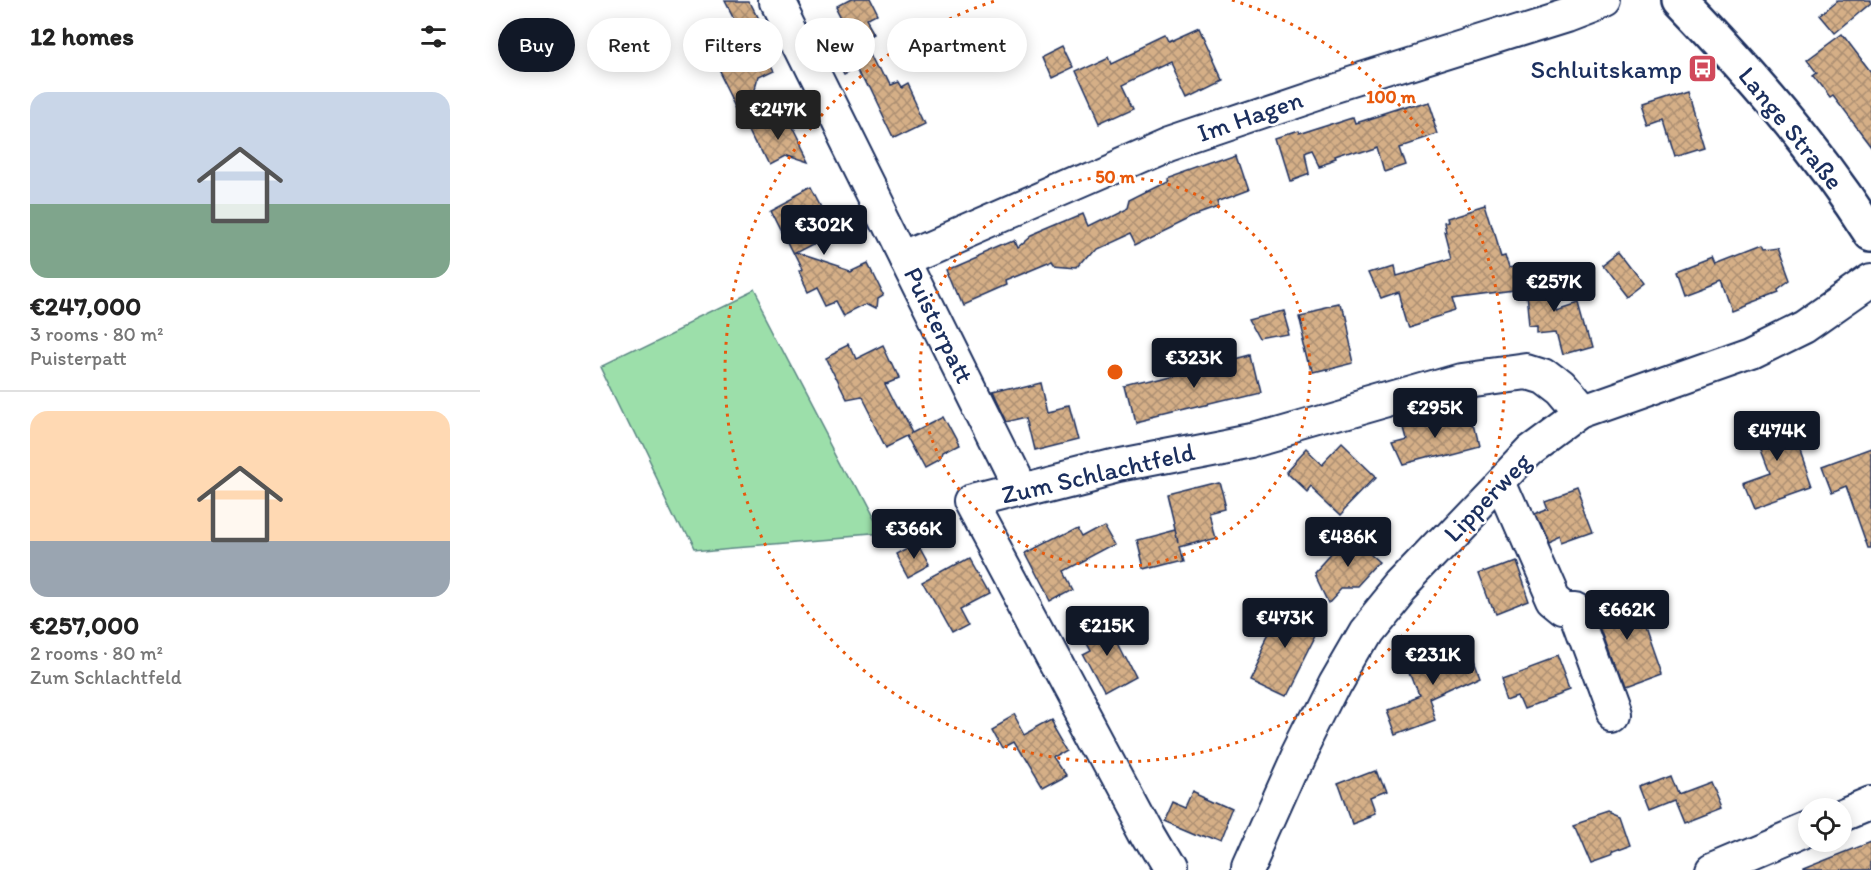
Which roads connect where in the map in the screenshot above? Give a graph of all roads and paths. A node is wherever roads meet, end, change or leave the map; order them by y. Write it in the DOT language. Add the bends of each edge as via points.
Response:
graph roads {
  1 [pos="777,0"];
  2 [pos="1604,0"];
  3 [pos="1680,0"];
  4 [pos="1871,234"];
  5 [pos="905,258"];
  6 [pos="1871,280"];
  7 [pos="1581,413"];
  8 [pos="1501,482"];
  9 [pos="1020,490"];
  10 [pos="1613,714"];
  11 [pos="1871,803"];
  12 [pos="1852,811"];
  13 [pos="1798,834"];
  14 [pos="1168,870"];
  15 [pos="1247,870"];
  16 [pos="1712,870"];
  1 -- 5 [label="street, Puisterpatt"];
  2 -- 5 [label="street, Im Hagen" via="1169,143"];
  3 -- 4 [label="main road, Lange Straße" via="1784,113"];
  5 -- 9 [label="street, Puisterpatt"];
  6 -- 7 [label="street, Lipperweg" via="1804,327 1751,353"];
  7 -- 8 [label="street, Lipperweg" via="1530,451"];
  7 -- 9 [label="street, Zum Schlachtfeld" via="1543,375 1516,371 1462,379 1253,439 1119,465"];
  8 -- 10 [label="street" via="1552,599 1563,608 1574,608"];
  8 -- 15 [label="street, Lipperweg" via="1401,586 1365,630 1309,733"];
  9 -- 14 [label="street, Zum Schlachtfeld" via="970,503"];
  11 -- 12 [label="street"];
  13 -- 16 [label="street"];
}
